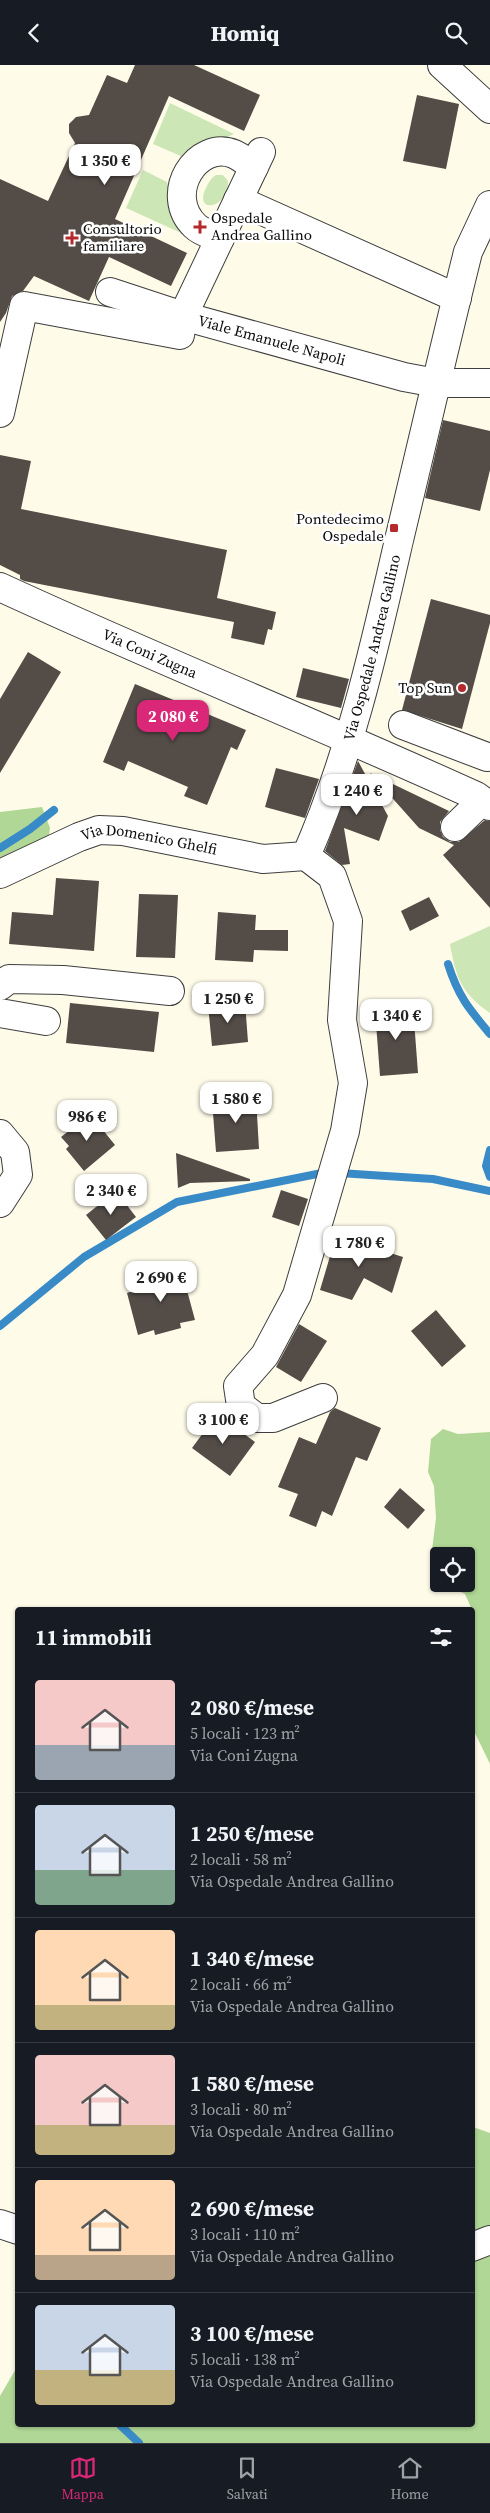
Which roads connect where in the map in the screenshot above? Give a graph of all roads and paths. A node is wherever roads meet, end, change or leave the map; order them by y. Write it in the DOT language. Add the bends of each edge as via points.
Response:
graph roads {
  1 [pos="442,65"];
  2 [pos="490,109"];
  3 [pos="238,200"];
  4 [pos="490,205"];
  5 [pos="220,239"];
  6 [pos="110,292"];
  7 [pos="456,297"];
  8 [pos="183,316"];
  9 [pos="436,383"];
  10 [pos="490,383"];
  11 [pos="0,413"];
  12 [pos="0,587"];
  13 [pos="403,725"];
  14 [pos="351,739"];
  15 [pos="488,752"];
  16 [pos="483,801"];
  17 [pos="455,827"];
  18 [pos="306,856"];
  19 [pos="0,874"];
  20 [pos="0,986"];
  21 [pos="170,991"];
  22 [pos="0,1013"];
  23 [pos="46,1021"];
  24 [pos="0,1134"];
  25 [pos="0,1203"];
  26 [pos="324,1398"];
  27 [pos="0,2224"];
  28 [pos="15,2229"];
  29 [pos="490,2240"];
  30 [pos="475,2246"];
  1 -- 2 [label="street"];
  3 -- 5 [label="street"];
  3 -- 5 [label="street" via="258,159 215,153 199,160 186,173 180,192 184,212 196,227"];
  3 -- 7 [label="street"];
  4 -- 7 [label="street, Via Ospedale Andrea Gallino" via="468,252"];
  5 -- 8 [label="street"];
  6 -- 8 [label="street, Viale Emanuele Napoli"];
  7 -- 9 [label="street, Via Ospedale Andrea Gallino"];
  8 -- 9 [label="street, Viale Emanuele Napoli"];
  8 -- 11 [label="street" via="180,335 24,306"];
  9 -- 10 [label="street"];
  9 -- 14 [label="street, Via Ospedale Andrea Gallino"];
  12 -- 14 [label="street, Via Coni Zugna" via="133,649"];
  13 -- 15 [label="street"];
  14 -- 16 [label="street, Via Coni Zugna"];
  14 -- 18 [label="street, Via Ospedale Andrea Gallino" via="330,802"];
  15 -- 16 [label="street"];
  16 -- 17 [label="street"];
  18 -- 19 [label="street, Via Domenico Ghelfi" via="263,859 123,831 99,830"];
  18 -- 26 [label="street" via="332,876 348,921 342,1020 353,1083 345,1131 297,1295 264,1355 238,1386 241,1406 257,1418 273,1418"];
  20 -- 21 [label="street" via="9,979 63,980"];
  22 -- 23 [label="street"];
  24 -- 25 [label="street" via="15,1152 18,1175"];
  27 -- 28 [label="street"];
  29 -- 30 [label="street"];
}
